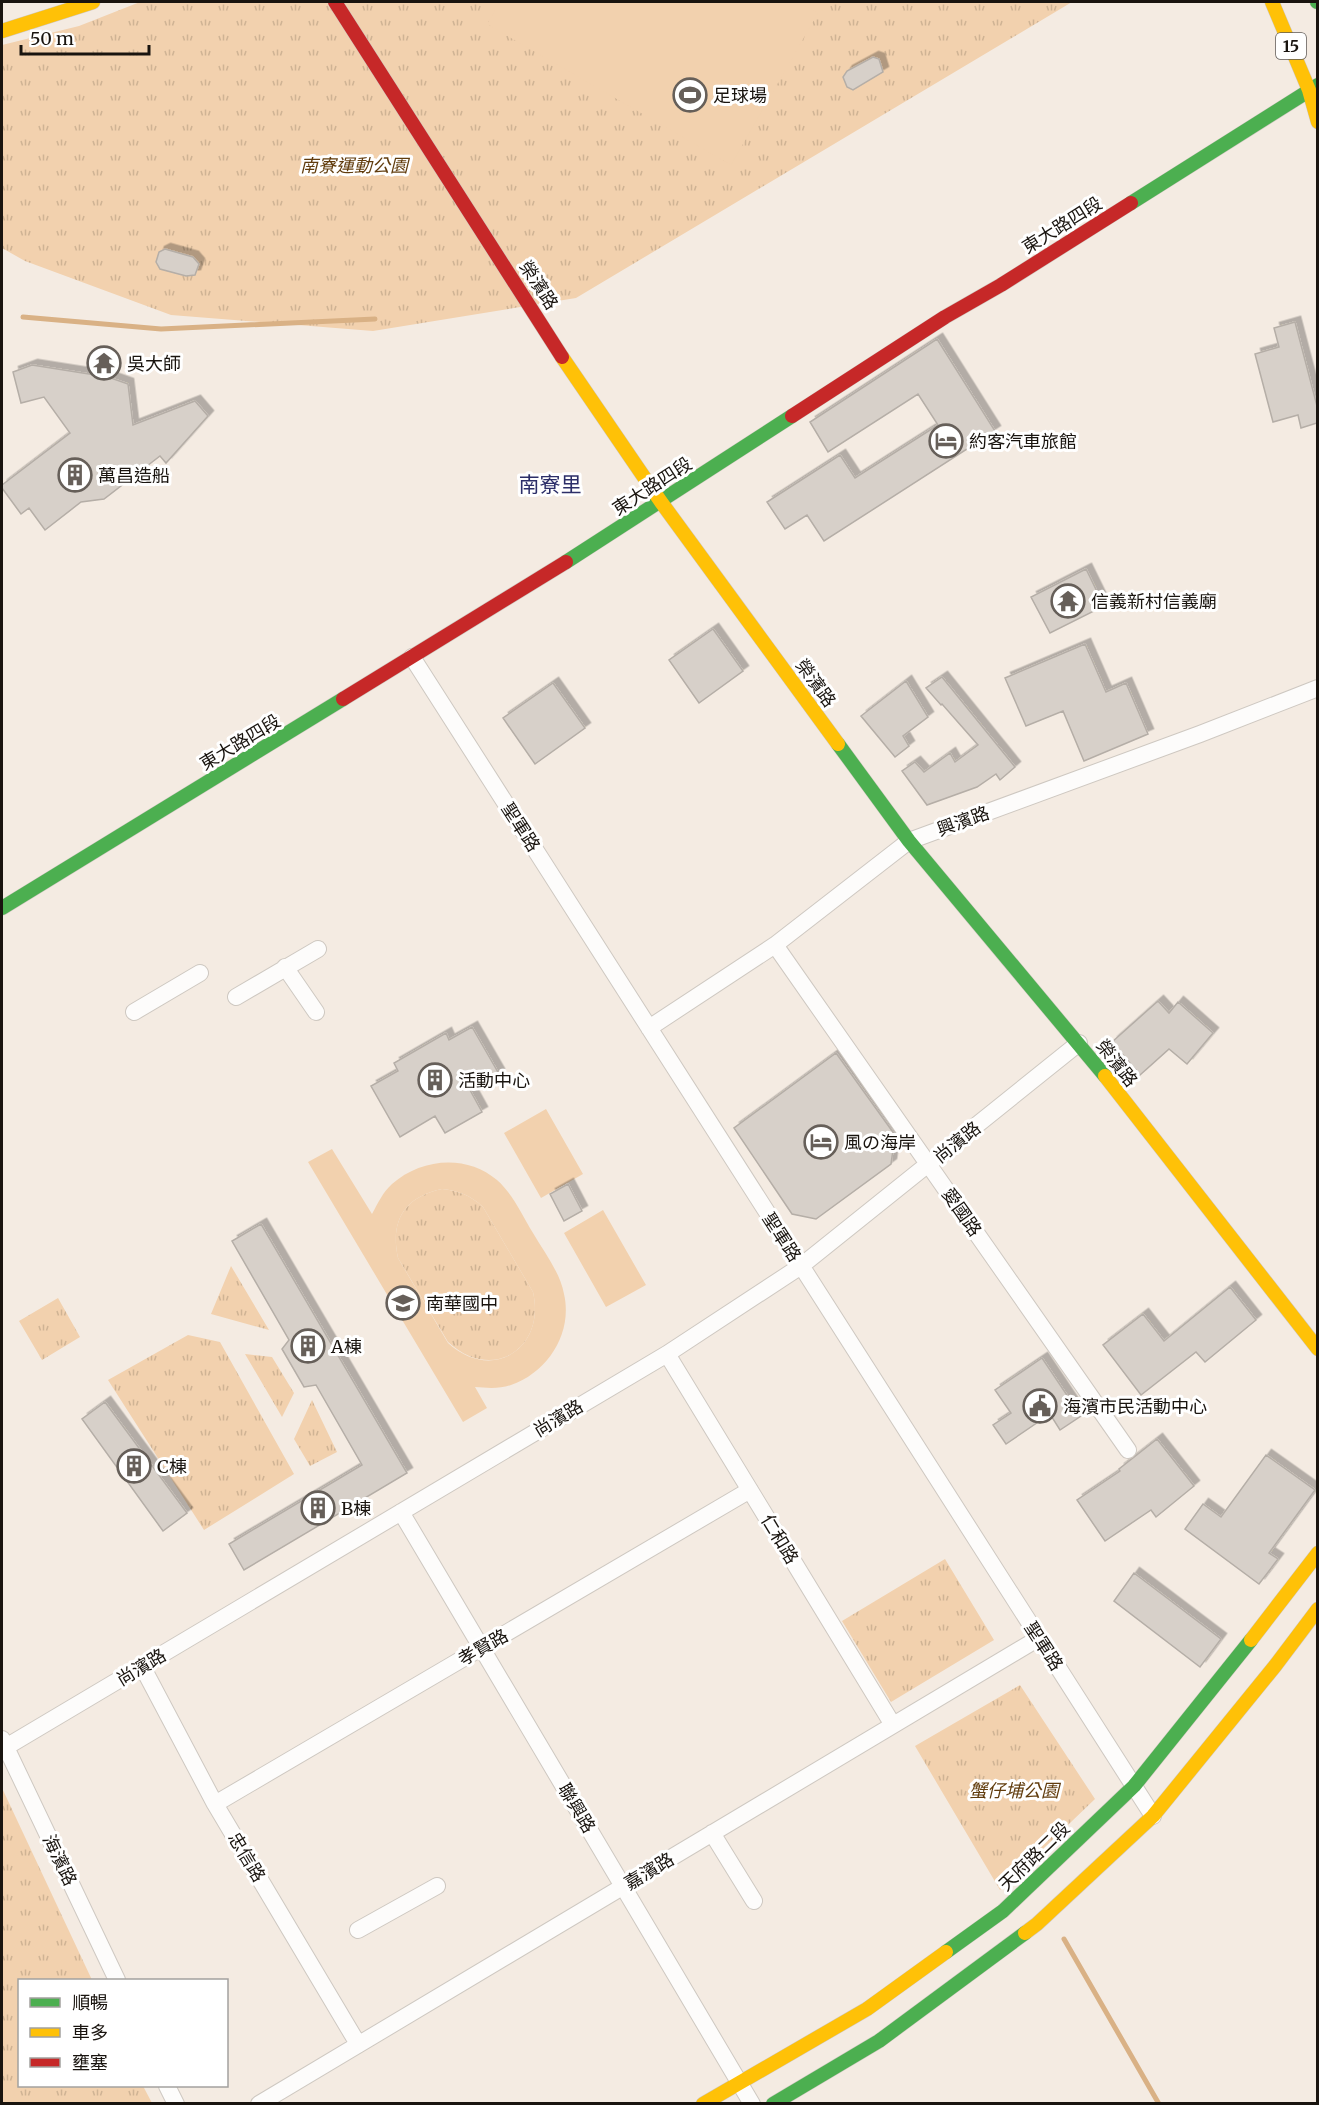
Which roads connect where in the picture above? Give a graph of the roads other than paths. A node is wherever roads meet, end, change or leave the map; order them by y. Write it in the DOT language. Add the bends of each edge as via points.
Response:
graph roads {
  1 [pos="93,2"];
  2 [pos="335,2"];
  3 [pos="1272,2"];
  4 [pos="2,31"];
  5 [pos="1313,88"];
  6 [pos="1317,122"];
  7 [pos="661,502"];
  8 [pos="412,657"];
  9 [pos="1317,688"];
  10 [pos="909,841"];
  11 [pos="2,908"];
  12 [pos="775,945"];
  13 [pos="318,949"];
  14 [pos="285,968"];
  15 [pos="200,973"];
  16 [pos="236,997"];
  17 [pos="134,1012"];
  18 [pos="316,1012"];
  19 [pos="649,1028"];
  20 [pos="1079,1043"];
  21 [pos="929,1165"];
  22 [pos="801,1266"];
  23 [pos="1317,1350"];
  24 [pos="667,1354"];
  25 [pos="1128,1450"];
  26 [pos="750,1490"];
  27 [pos="401,1512"];
  28 [pos="1317,1553"];
  29 [pos="1317,1609"];
  30 [pos="1039,1638"];
  31 [pos="482,1648"];
  32 [pos="142,1666"];
  33 [pos="893,1725"];
  34 [pos="4,1743"];
  35 [pos="1134,1786"];
  36 [pos="215,1804"];
  37 [pos="1153,1816"];
  38 [pos="712,1833"];
  39 [pos="437,1886"];
  40 [pos="623,1886"];
  41 [pos="754,1901"];
  42 [pos="358,1930"];
  43 [pos="117,1979"];
  44 [pos="358,2044"];
  45 [pos="740,2083"];
  46 [pos="168,2087"];
  47 [pos="176,2103"];
  48 [pos="259,2103"];
  49 [pos="703,2103"];
  50 [pos="752,2103"];
  51 [pos="773,2103"];
  1 -- 4 [label="street"];
  2 -- 7 [label="street, 榮濱路" via="578,381"];
  3 -- 5 [label="street, 15"];
  5 -- 6 [label="street, 15"];
  5 -- 7 [label="street, 東大路四段" via="945,317"];
  7 -- 8 [label="street, 東大路四段"];
  7 -- 10 [label="street, 榮濱路"];
  8 -- 11 [label="street, 東大路四段"];
  8 -- 19 [label="street, 聖軍路"];
  9 -- 10 [label="street, 興濱路"];
  10 -- 12 [label="street, 興濱路"];
  10 -- 20 [label="street, 榮濱路"];
  12 -- 19 [label="street, 興濱路"];
  12 -- 21 [label="street, 愛國路"];
  13 -- 14 [label="street"];
  14 -- 16 [label="street"];
  14 -- 18 [label="street"];
  15 -- 17 [label="street"];
  19 -- 22 [label="street, 聖軍路"];
  20 -- 21 [label="street, 尚濱路"];
  20 -- 23 [label="street, 榮濱路"];
  21 -- 22 [label="street, 尚濱路"];
  21 -- 25 [label="street, 愛國路"];
  22 -- 24 [label="street, 尚濱路"];
  22 -- 30 [label="street, 聖軍路"];
  24 -- 26 [label="street, 仁和路"];
  24 -- 27 [label="street, 尚濱路"];
  26 -- 31 [label="street, 孝賢路"];
  26 -- 33 [label="street, 仁和路"];
  27 -- 31 [label="street, 聯興路"];
  27 -- 32 [label="street, 尚濱路"];
  28 -- 35 [label="street, 天府路二段"];
  29 -- 37 [label="street"];
  30 -- 33 [label="street, 嘉濱路"];
  30 -- 35 [label="street, 聖軍路"];
  31 -- 36 [label="street, 孝賢路"];
  31 -- 40 [label="street, 聯興路"];
  32 -- 34 [label="street, 尚濱路"];
  32 -- 36 [label="street, 忠信路"];
  33 -- 38 [label="street, 嘉濱路"];
  34 -- 43 [label="street, 海濱路"];
  35 -- 37 [label="street, 聖軍路"];
  35 -- 45 [label="street, 天府路二段" via="1003,1911 867,2009"];
  36 -- 44 [label="street, 忠信路"];
  37 -- 51 [label="street" via="1007,1947 879,2042"];
  38 -- 40 [label="street, 嘉濱路"];
  38 -- 41 [label="street"];
  39 -- 42 [label="street"];
  40 -- 44 [label="street, 嘉濱路"];
  40 -- 45 [label="street, 聯興路"];
  44 -- 48 [label="street, 嘉濱路"];
  45 -- 49 [label="street, 天府路二段"];
  45 -- 50 [label="street, 聯興路"];
  46 -- 47 [label="street"];
}
